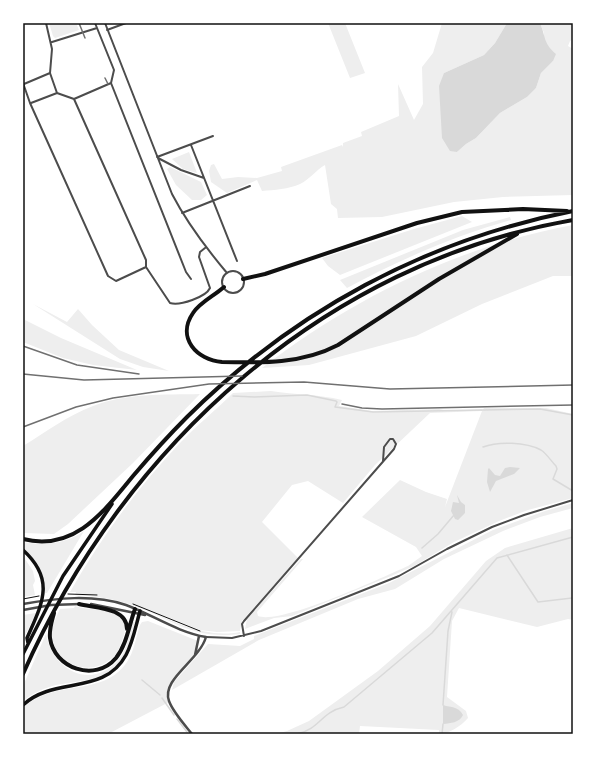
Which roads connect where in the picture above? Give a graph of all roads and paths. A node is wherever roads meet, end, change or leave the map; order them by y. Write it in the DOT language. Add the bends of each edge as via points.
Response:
graph roads {
  1 [pos="46,23"];
  2 [pos="95,23"];
  3 [pos="105,23"];
  4 [pos="126,23"];
  5 [pos="97,28"];
  6 [pos="107,30"];
  7 [pos="52,42"];
  8 [pos="50,73"];
  9 [pos="23,83"];
  10 [pos="111,83"];
  11 [pos="57,92"];
  12 [pos="74,99"];
  13 [pos="30,103"];
  14 [pos="213,136"];
  15 [pos="191,145"];
  16 [pos="157,157"];
  17 [pos="204,178"];
  18 [pos="250,186"];
  19 [pos="212,201"];
  20 [pos="572,211"];
  21 [pos="182,213"];
  22 [pos="573,220"];
  23 [pos="525,230"];
  24 [pos="206,248"];
  25 [pos="237,261"];
  26 [pos="146,267"];
  27 [pos="227,273"];
  28 [pos="190,279"];
  29 [pos="243,279"];
  30 [pos="224,287"];
  31 [pos="383,461"];
  32 [pos="573,500"];
  33 [pos="114,501"];
  34 [pos="23,539"];
  35 [pos="23,550"];
  36 [pos="35,597"];
  37 [pos="23,599"];
  38 [pos="58,602"];
  39 [pos="23,604"];
  40 [pos="79,604"];
  41 [pos="23,610"];
  42 [pos="134,611"];
  43 [pos="140,613"];
  44 [pos="127,633"];
  45 [pos="199,636"];
  46 [pos="244,636"];
  47 [pos="206,637"];
  48 [pos="28,644"];
  49 [pos="23,654"];
  50 [pos="195,655"];
  51 [pos="23,674"];
  52 [pos="23,705"];
  53 [pos="192,734"];
  1 -- 7 [label="street"];
  2 -- 5 [label="street"];
  3 -- 6 [label="street"];
  4 -- 6 [label="street"];
  5 -- 7 [label="street"];
  5 -- 10 [label="street" via="114,70"];
  6 -- 16 [label="street"];
  7 -- 8 [label="street"];
  8 -- 9 [label="street"];
  8 -- 11 [label="street"];
  9 -- 13 [label="street"];
  10 -- 12 [label="street"];
  10 -- 28 [label="street"];
  11 -- 12 [label="street"];
  11 -- 13 [label="street"];
  12 -- 26 [label="street" via="146,260"];
  13 -- 26 [label="street" via="108,276 116,281"];
  14 -- 15 [label="street"];
  15 -- 16 [label="street"];
  15 -- 17 [label="street"];
  16 -- 17 [label="street" via="181,170"];
  16 -- 21 [label="street"];
  17 -- 19 [label="street"];
  18 -- 19 [label="street"];
  19 -- 21 [label="street"];
  19 -- 25 [label="street"];
  20 -- 29 [label="highway" via="523,208 455,214 417,223"];
  20 -- 33 [label="highway" via="492,231 450,245 405,264 325,307 259,353 198,406 154,451"];
  21 -- 24 [label="street"];
  22 -- 23 [label="highway"];
  23 -- 30 [label="highway" via="439,279 338,345 302,359 212,362 197,353 188,339 188,322 198,307"];
  23 -- 38 [label="highway" via="451,254 396,278 332,313 270,355 211,405 167,449 133,489 88,551"];
  24 -- 26 [label="street" via="200,252 199,257 210,288 204,295 178,304 170,303"];
  24 -- 27 [label="street"];
  27 -- 29 [label="street" via="236,272"];
  27 -- 30 [label="street" via="223,278"];
  29 -- 30 [label="street" via="243,286 238,291 232,292"];
  31 -- 31 [label="street" via="396,447 393,439 386,443"];
  31 -- 46 [label="street" via="244,621"];
  32 -- 46 [label="street" via="524,514 492,527 399,576"];
  33 -- 34 [label="highway" via="85,527 68,537 46,542"];
  33 -- 48 [label="highway" via="63,576"];
  35 -- 48 [label="highway" via="39,570 43,587 42,602 27,638"];
  36 -- 37 [label="path"];
  38 -- 44 [label="highway" via="50,630 52,645 62,660 74,668 95,670 111,663 122,648"];
  38 -- 51 [label="highway"];
  39 -- 42 [label="street" via="73,598 106,601"];
  40 -- 41 [label="street"];
  40 -- 42 [label="street"];
  40 -- 44 [label="highway" via="118,613 125,620"];
  42 -- 43 [label="street"];
  42 -- 44 [label="highway"];
  43 -- 45 [label="street"];
  43 -- 52 [label="highway" via="127,654 111,673 94,681 44,692"];
  45 -- 47 [label="street"];
  45 -- 50 [label="street"];
  46 -- 47 [label="street"];
  47 -- 50 [label="street" via="202,648"];
  48 -- 49 [label="highway"];
  50 -- 53 [label="street" via="172,680 167,694 169,702"];
}
